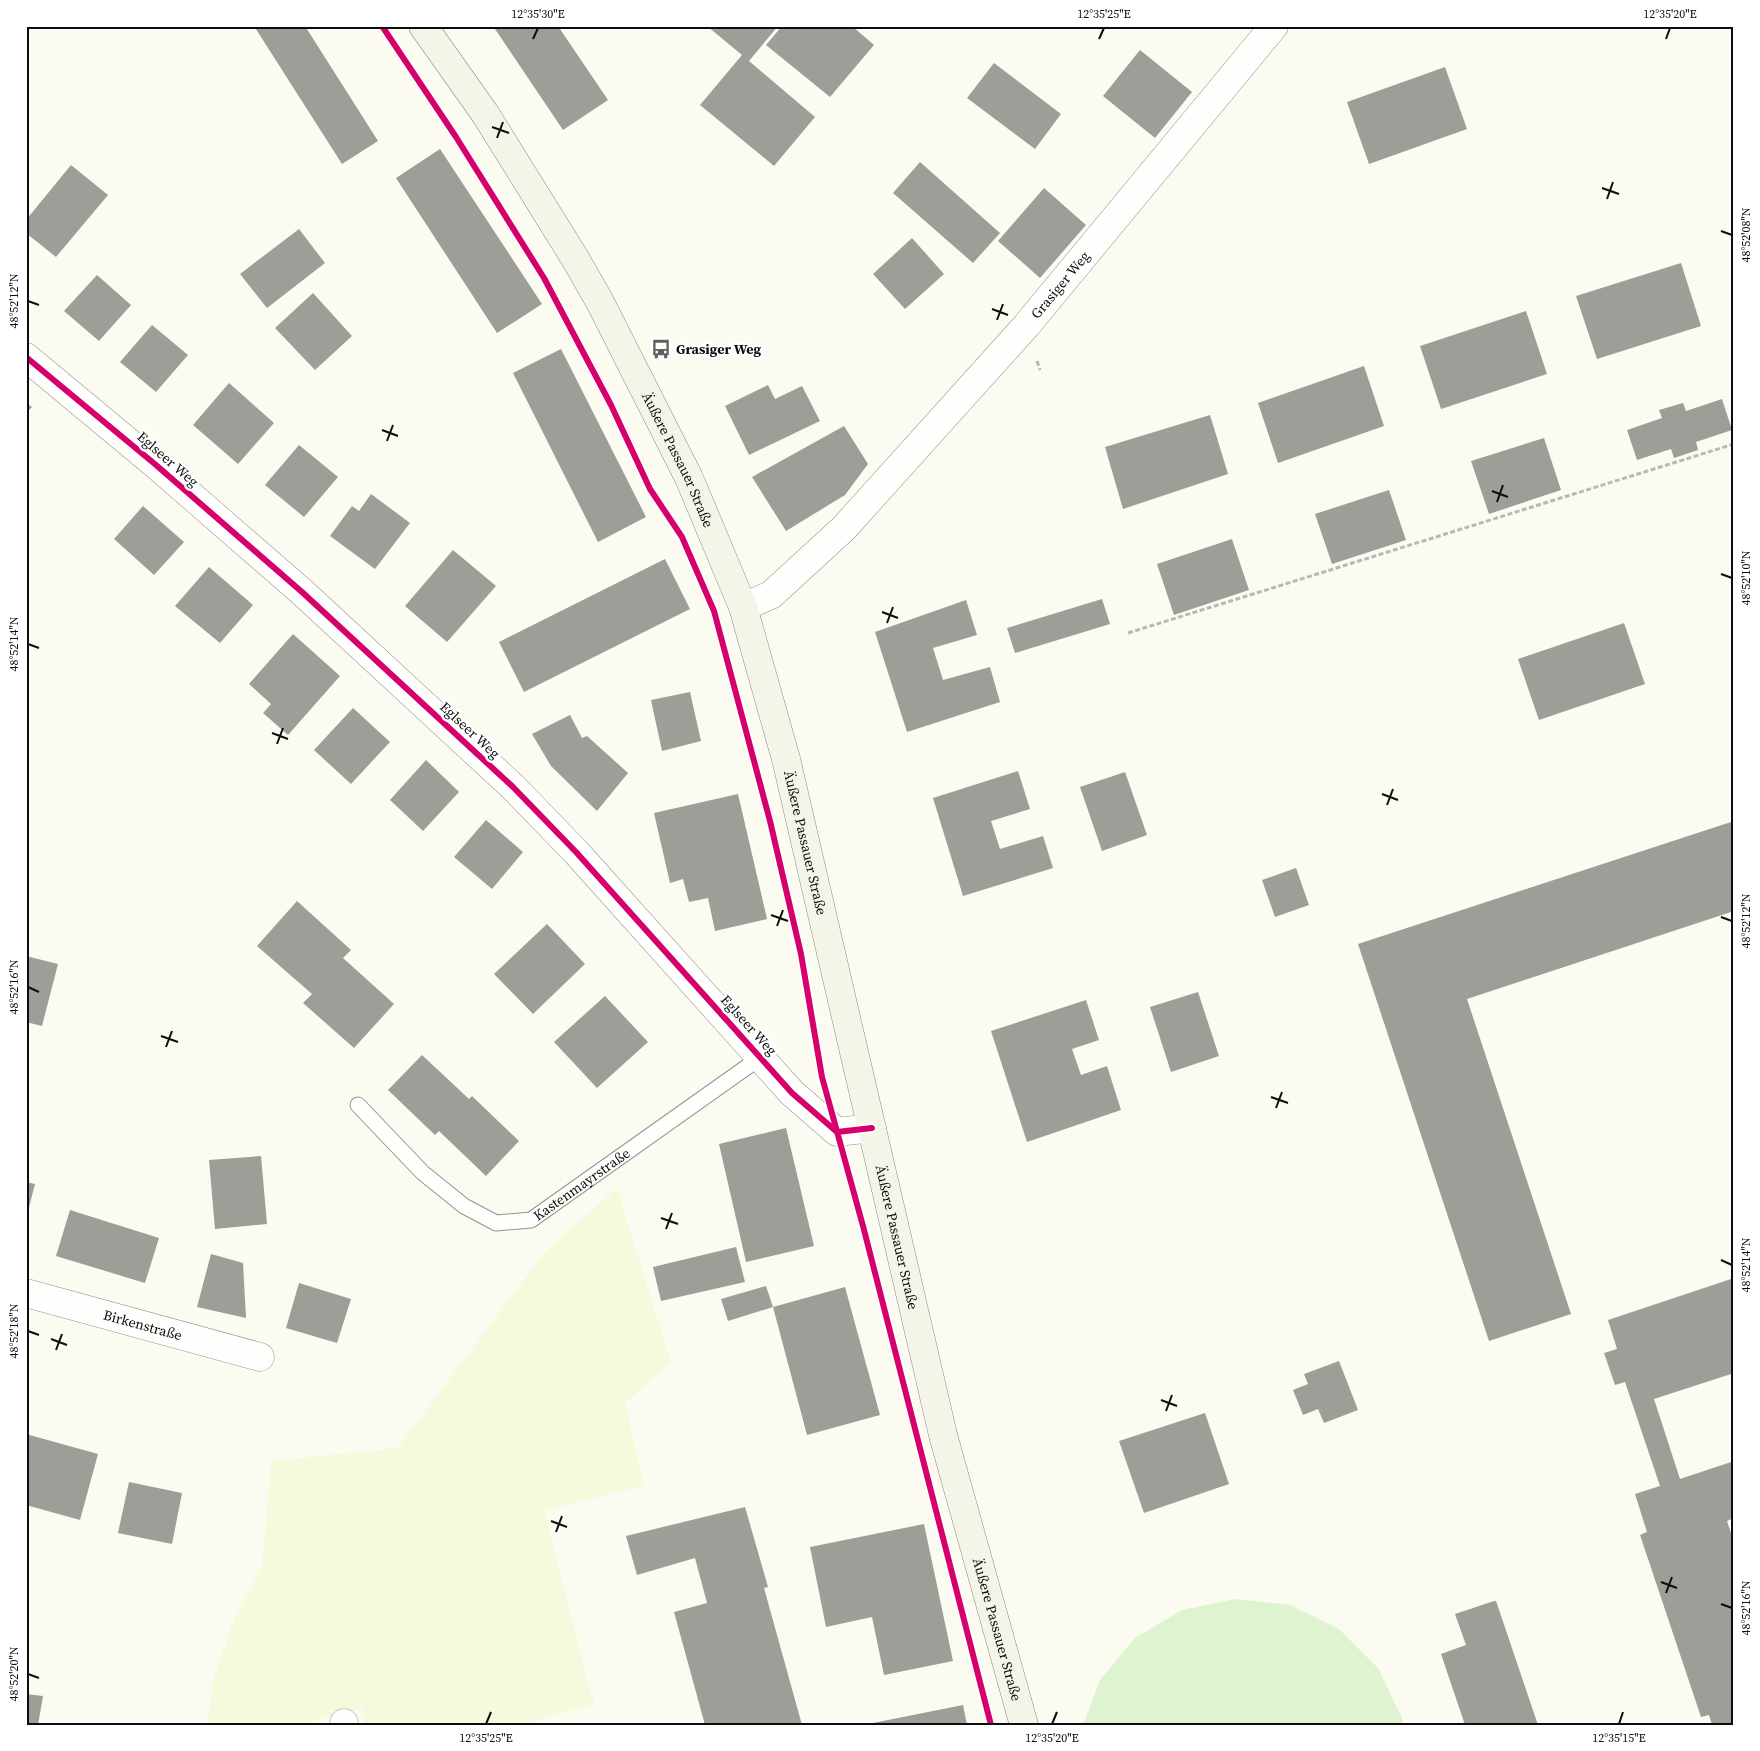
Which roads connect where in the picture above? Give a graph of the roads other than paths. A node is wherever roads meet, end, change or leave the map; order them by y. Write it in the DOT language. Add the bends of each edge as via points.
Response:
graph roads {
  1 [pos="423,26"];
  2 [pos="1274,26"];
  3 [pos="26,356"];
  4 [pos="742,608"];
  5 [pos="761,1057"];
  6 [pos="358,1105"];
  7 [pos="872,1128"];
  8 [pos="26,1293"];
  9 [pos="260,1357"];
  10 [pos="1024,1725"];
  1 -- 4 [label="main road, Äußere Passauer Straße" via="486,115 600,302 689,478"];
  2 -- 4 [label="street, Grasiger Weg" via="1026,326 844,528 770,596"];
  3 -- 5 [label="street, Eglseer Weg" via="302,592 512,787 576,852"];
  4 -- 7 [label="main road, Äußere Passauer Straße" via="786,759"];
  5 -- 6 [label="lane, Kastenmayrstraße" via="531,1220 496,1223 464,1206 423,1173"];
  5 -- 7 [label="street, Eglseer Weg" via="792,1093 837,1132"];
  7 -- 10 [label="main road, Äußere Passauer Straße" via="943,1435"];
  8 -- 9 [label="street, Birkenstraße"];
}
